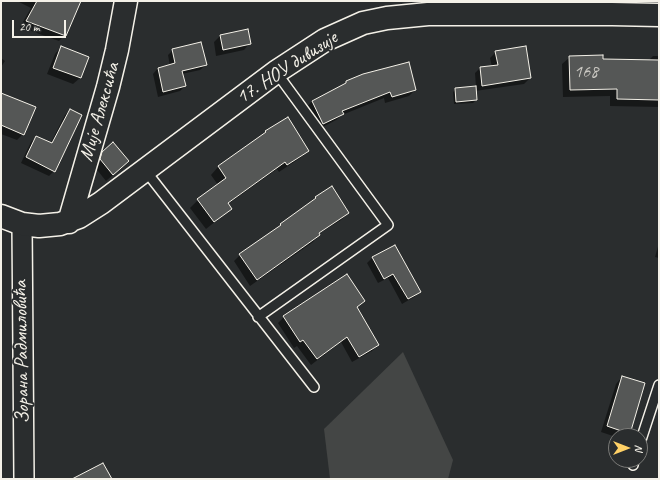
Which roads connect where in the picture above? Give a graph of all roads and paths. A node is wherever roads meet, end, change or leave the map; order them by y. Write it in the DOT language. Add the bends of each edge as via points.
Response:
graph roads {
  1 [pos="126,1"];
  2 [pos="659,15"];
  3 [pos="276,72"];
  4 [pos="145,170"];
  5 [pos="1,216"];
  6 [pos="68,222"];
  7 [pos="22,224"];
  8 [pos="258,317"];
  9 [pos="659,385"];
  10 [pos="314,387"];
  11 [pos="645,428"];
  12 [pos="24,479"];
  1 -- 6 [label="street, Мије Алексића" via="108,87"];
  2 -- 3 [label="street, 17. НОУ дивизије" via="428,14 387,18 337,33"];
  3 -- 4 [label="street, 17. НОУ дивизије"];
  3 -- 8 [label="lane" via="388,225"];
  4 -- 6 [label="street, 17. НОУ дивизије" via="101,203"];
  4 -- 8 [label="lane"];
  5 -- 7 [label="street, 17. НОУ дивизије"];
  6 -- 7 [label="street, 17. НОУ дивизије" via="47,226"];
  7 -- 12 [label="street, Зорана Радмиловића"];
  8 -- 10 [label="lane"];
  9 -- 11 [label="lane"];
}
